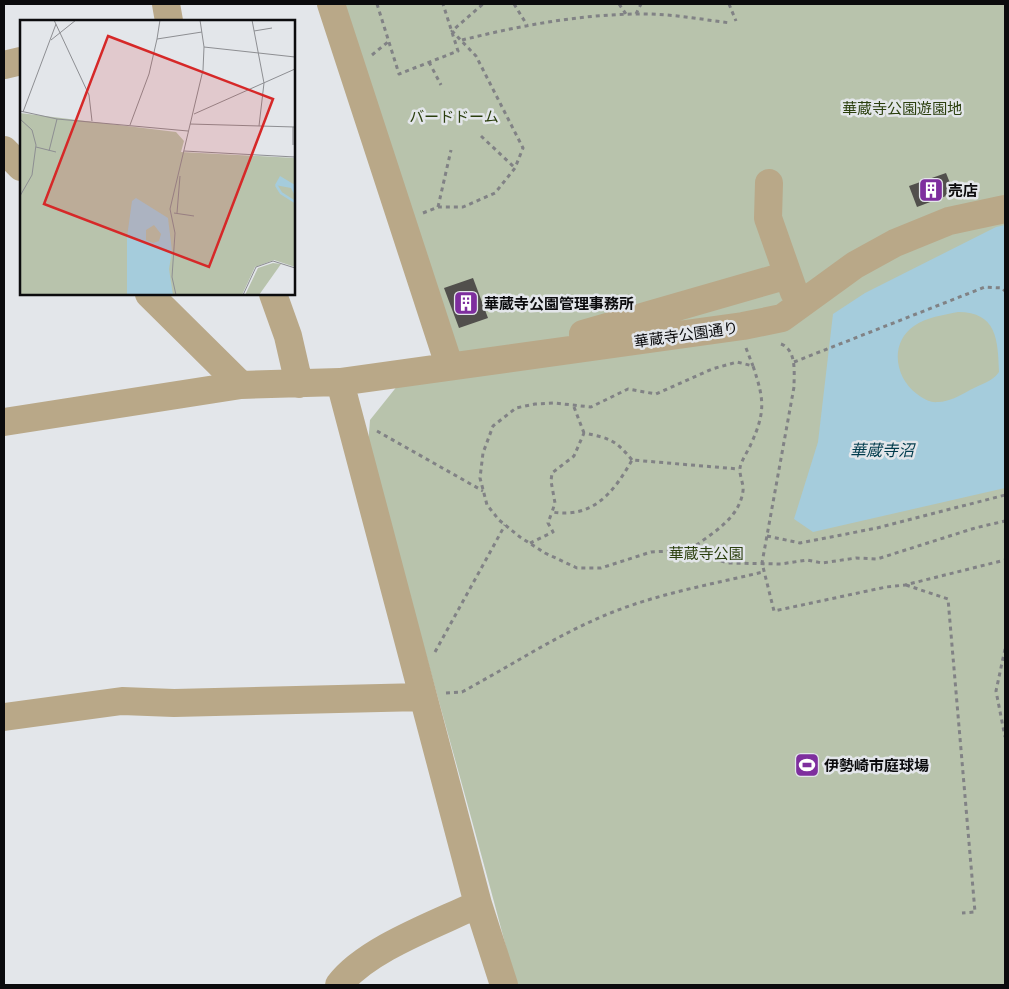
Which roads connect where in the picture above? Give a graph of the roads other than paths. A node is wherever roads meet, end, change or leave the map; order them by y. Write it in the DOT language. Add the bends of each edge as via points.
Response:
graph roads {
  1 [pos="166,4"];
  2 [pos="331,4"];
  3 [pos="169,20"];
  4 [pos="20,61"];
  5 [pos="4,65"];
  6 [pos="4,150"];
  7 [pos="20,166"];
  8 [pos="769,183"];
  9 [pos="1005,208"];
  10 [pos="788,275"];
  11 [pos="150,295"];
  12 [pos="274,295"];
  13 [pos="799,305"];
  14 [pos="491,360"];
  15 [pos="449,365"];
  16 [pos="340,382"];
  17 [pos="299,384"];
  18 [pos="241,385"];
  19 [pos="4,422"];
  20 [pos="423,697"];
  21 [pos="4,717"];
  22 [pos="478,904"];
  23 [pos="339,985"];
  24 [pos="504,985"];
  1 -- 3 [label="street"];
  2 -- 15 [label="street"];
  4 -- 5 [label="street"];
  6 -- 7 [label="street"];
  8 -- 10 [label="street" via="768,218"];
  9 -- 13 [label="street, 華蔵寺公園通り" via="950,221 895,243 855,264"];
  10 -- 13 [label="street"];
  10 -- 14 [label="street"];
  11 -- 18 [label="street"];
  12 -- 17 [label="street"];
  13 -- 14 [label="street, 華蔵寺公園通り" via="782,318 743,326"];
  14 -- 15 [label="street, 華蔵寺公園通り"];
  15 -- 16 [label="street, 華蔵寺公園通り"];
  16 -- 17 [label="street, 華蔵寺公園通り"];
  16 -- 20 [label="street"];
  17 -- 18 [label="street, 華蔵寺公園通り"];
  18 -- 19 [label="street, 華蔵寺公園通り"];
  20 -- 21 [label="street" via="174,703 122,701"];
  20 -- 22 [label="street"];
  22 -- 23 [label="street" via="386,948 347,975"];
  22 -- 24 [label="street"];
}
